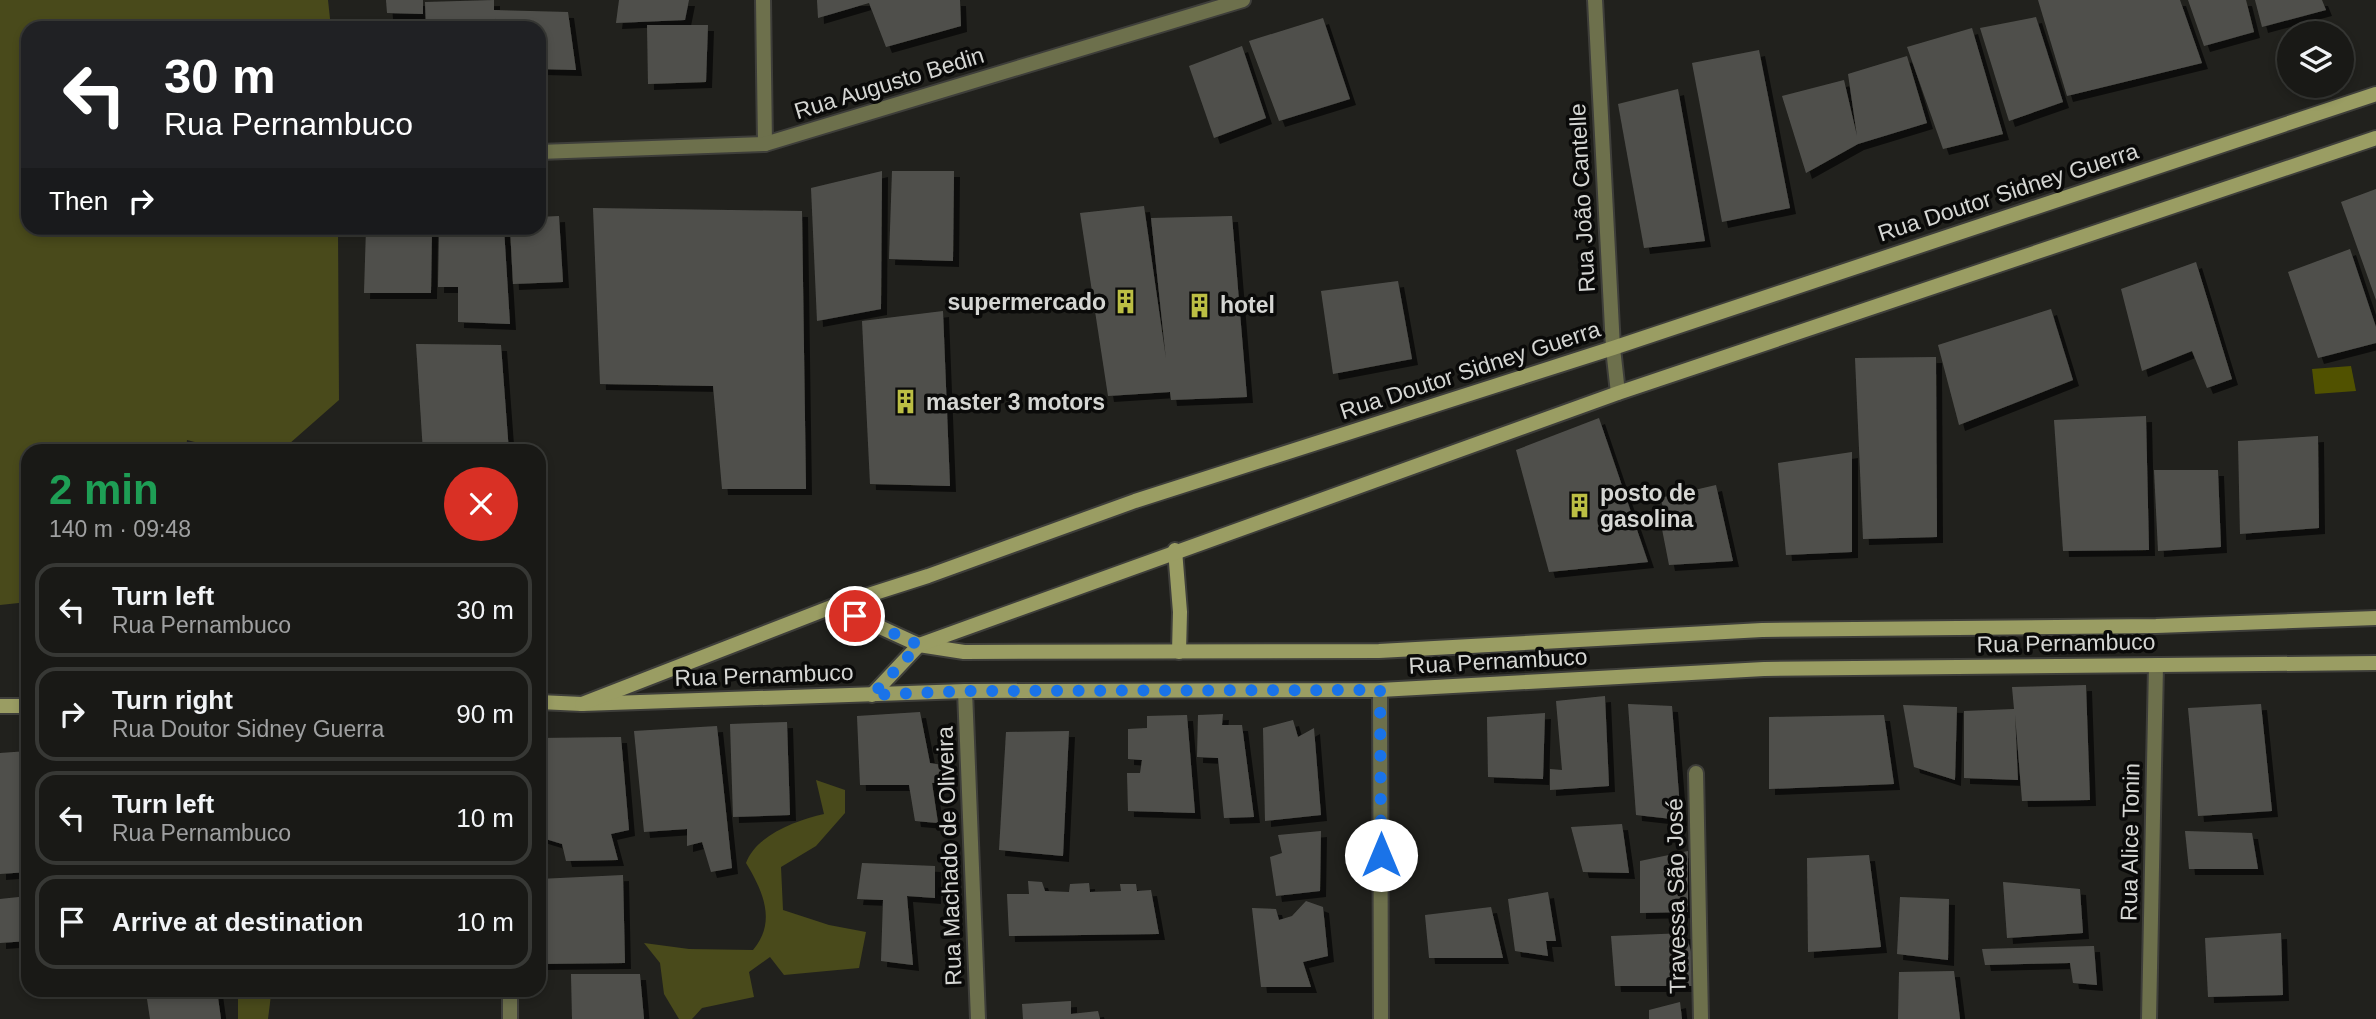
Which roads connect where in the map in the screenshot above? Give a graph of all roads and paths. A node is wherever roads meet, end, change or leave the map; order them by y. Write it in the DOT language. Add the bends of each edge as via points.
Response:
graph roads {
  1 [pos="764,0"];
  2 [pos="1243,0"];
  3 [pos="1595,0"];
  4 [pos="2376,94"];
  5 [pos="2376,138"];
  6 [pos="765,144"];
  7 [pos="546,152"];
  8 [pos="1613,348"];
  9 [pos="1618,393"];
  10 [pos="1175,551"];
  11 [pos="834,606"];
  12 [pos="2376,618"];
  13 [pos="919,645"];
  14 [pos="1179,652"];
  15 [pos="2376,663"];
  16 [pos="2156,665"];
  17 [pos="1380,690"];
  18 [pos="965,691"];
  19 [pos="872,695"];
  20 [pos="546,702"];
  21 [pos="582,704"];
  22 [pos="21,705"];
  23 [pos="0,706"];
  24 [pos="1696,773"];
  25 [pos="510,997"];
  26 [pos="510,1019"];
  27 [pos="978,1019"];
  28 [pos="1381,1019"];
  29 [pos="1701,1019"];
  30 [pos="2150,1019"];
  1 -- 6 [label="street"];
  2 -- 6 [label="street, Rua Augusto Bedin"];
  3 -- 8 [label="street, Rua João Cantelle"];
  4 -- 8 [label="main road, Rua Doutor Sidney Guerra"];
  5 -- 9 [label="main road"];
  6 -- 7 [label="street, Rua Augusto Bedin"];
  8 -- 9 [label="street, Rua João Cantelle"];
  8 -- 11 [label="main road, Rua Doutor Sidney Guerra" via="1135,501"];
  9 -- 10 [label="main road"];
  10 -- 13 [label="main road"];
  10 -- 14 [label="main road"];
  11 -- 13 [label="main road, Rua Pernambuco"];
  11 -- 21 [label="main road, Rua Doutor Sidney Guerra"];
  12 -- 14 [label="main road, Rua Pernambuco" via="2155,626 1762,630 1379,650"];
  13 -- 14 [label="main road, Rua Pernambuco" via="964,652"];
  13 -- 19 [label="main road"];
  15 -- 16 [label="main road, Rua Pernambuco"];
  16 -- 17 [label="main road, Rua Pernambuco" via="1764,669"];
  16 -- 30 [label="street, Rua Alice Tonin"];
  17 -- 18 [label="main road, Rua Pernambuco"];
  17 -- 28 [label="street"];
  18 -- 19 [label="main road, Rua Pernambuco"];
  18 -- 27 [label="street, Rua Machado de Oliveira"];
  19 -- 21 [label="main road, Rua Pernambuco"];
  20 -- 21 [label="main road, Rua Pernambuco"];
  22 -- 23 [label="main road"];
  24 -- 29 [label="street, Travessa São José"];
  25 -- 26 [label="street"];
}
